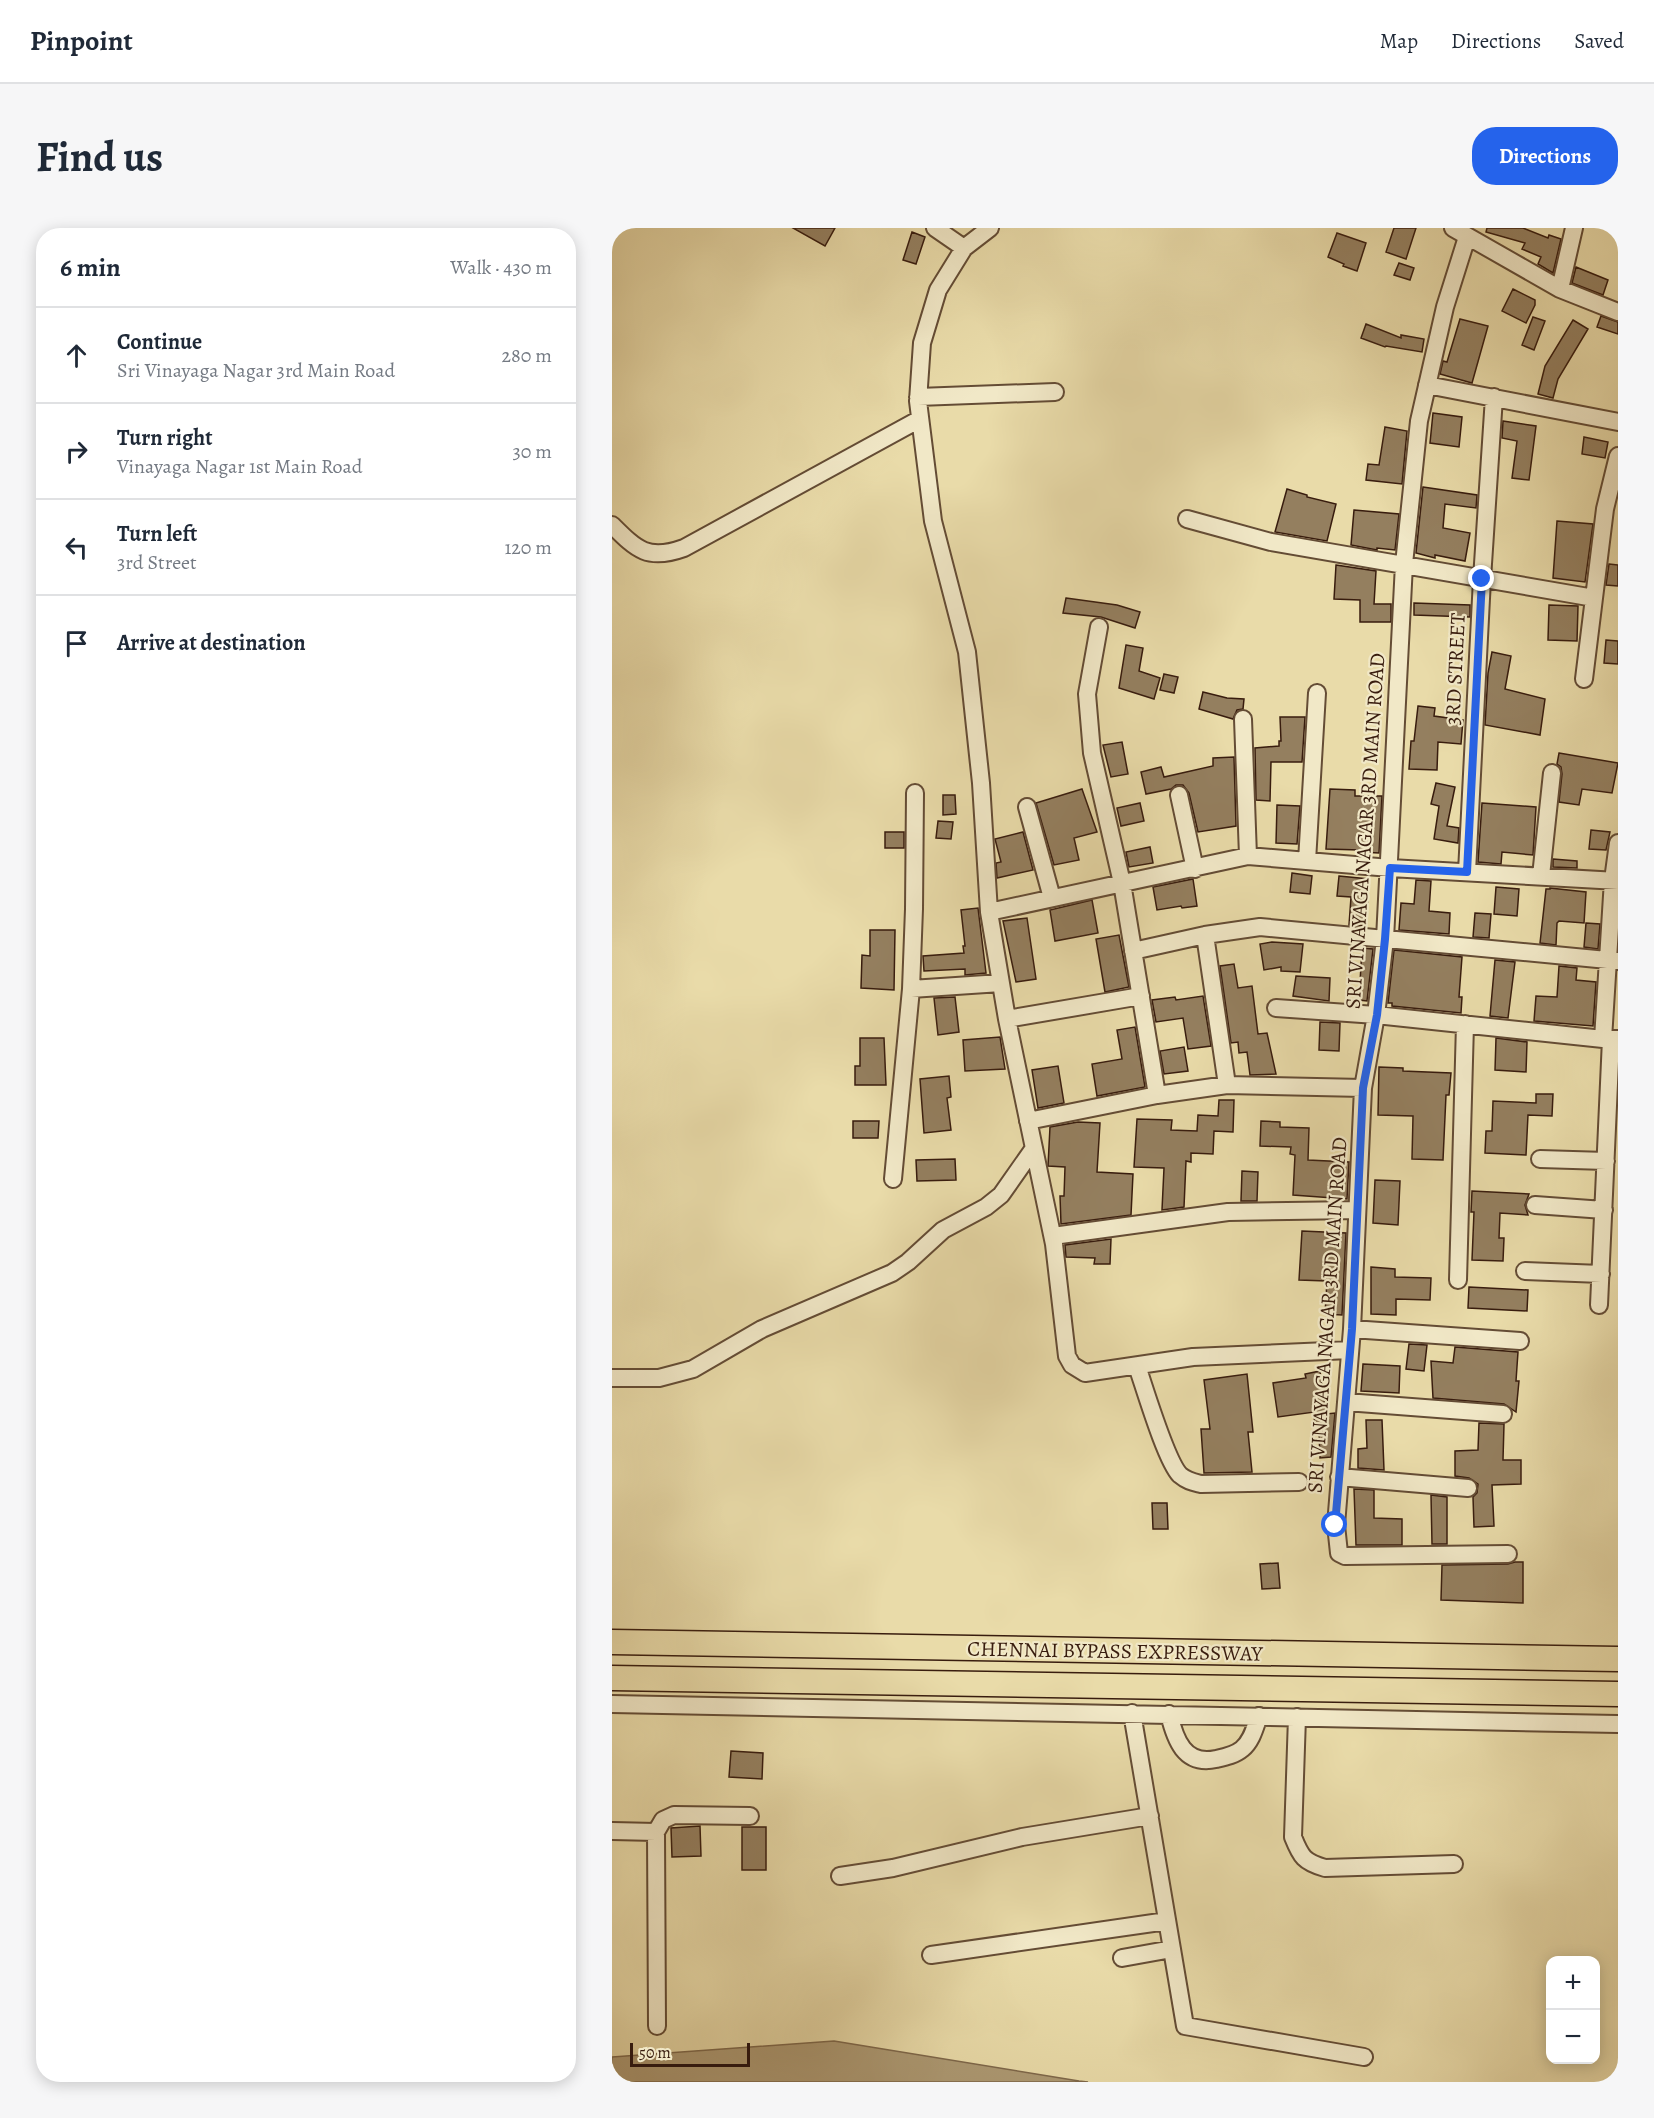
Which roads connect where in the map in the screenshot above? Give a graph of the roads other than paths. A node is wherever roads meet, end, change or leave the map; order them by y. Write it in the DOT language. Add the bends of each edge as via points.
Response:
graph roads {
  1 [pos="935,228"];
  2 [pos="990,228"];
  3 [pos="1574,228"];
  4 [pos="1460,232"];
  5 [pos="964,248"];
  6 [pos="1560,289"];
  7 [pos="1618,312"];
  8 [pos="1427,385"];
  9 [pos="1055,392"];
  10 [pos="918,397"];
  11 [pos="1494,398"];
  12 [pos="920,419"];
  13 [pos="1618,422"];
  14 [pos="1618,456"];
  15 [pos="1187,519"];
  16 [pos="612,525"];
  17 [pos="1404,564"];
  18 [pos="1482,579"];
  19 [pos="1594,598"];
  20 [pos="1099,627"];
  21 [pos="1584,679"];
  22 [pos="1317,693"];
  23 [pos="1243,719"];
  24 [pos="1552,773"];
  25 [pos="915,793"];
  26 [pos="1179,795"];
  27 [pos="1027,807"];
  28 [pos="1618,843"];
  29 [pos="1248,856"];
  30 [pos="1307,861"];
  31 [pos="1390,868"];
  32 [pos="1195,869"];
  33 [pos="1467,872"];
  34 [pos="1541,876"];
  35 [pos="1616,880"];
  36 [pos="1122,883"];
  37 [pos="1052,898"];
  38 [pos="989,912"];
  39 [pos="1205,935"];
  40 [pos="1385,939"];
  41 [pos="1133,951"];
  42 [pos="1613,961"];
  43 [pos="1001,983"];
  44 [pos="911,989"];
  45 [pos="1141,996"];
  46 [pos="1276,1008"];
  47 [pos="1377,1015"];
  48 [pos="1007,1019"];
  49 [pos="1465,1024"];
  50 [pos="1611,1039"];
  51 [pos="1227,1085"];
  52 [pos="1363,1088"];
  53 [pos="1157,1095"];
  54 [pos="1028,1121"];
  55 [pos="1034,1148"];
  56 [pos="1540,1159"];
  57 [pos="1606,1161"];
  58 [pos="893,1179"];
  59 [pos="1535,1205"];
  60 [pos="1357,1210"];
  61 [pos="1604,1210"];
  62 [pos="1053,1236"];
  63 [pos="1525,1271"];
  64 [pos="1601,1274"];
  65 [pos="1458,1280"];
  66 [pos="1599,1305"];
  67 [pos="1352,1329"];
  68 [pos="1520,1341"];
  69 [pos="1350,1350"];
  70 [pos="1137,1366"];
  71 [pos="612,1378"];
  72 [pos="1346,1402"];
  73 [pos="1503,1414"];
  74 [pos="1339,1477"];
  75 [pos="1299,1482"];
  76 [pos="1468,1488"];
  77 [pos="1508,1554"];
  78 [pos="612,1642"];
  79 [pos="1618,1659"];
  80 [pos="612,1678"];
  81 [pos="1618,1694"];
  82 [pos="612,1704"];
  83 [pos="1132,1713"];
  84 [pos="1169,1714"];
  85 [pos="1259,1716"];
  86 [pos="1297,1717"];
  87 [pos="1618,1724"];
  88 [pos="750,1816"];
  89 [pos="1150,1816"];
  90 [pos="612,1831"];
  91 [pos="656,1832"];
  92 [pos="1454,1864"];
  93 [pos="840,1876"];
  94 [pos="1167,1921"];
  95 [pos="1172,1949"];
  96 [pos="931,1955"];
  97 [pos="1122,1958"];
  98 [pos="657,2026"];
  99 [pos="1364,2057"];
  1 -- 5 [label="street"];
  2 -- 5 [label="street"];
  3 -- 6 [label="street"];
  4 -- 6 [label="street"];
  4 -- 8 [label="street, SRI VINAYAGA NAGAR 3RD MAIN ROAD"];
  5 -- 10 [label="street" via="938,290 922,344"];
  6 -- 7 [label="street"];
  8 -- 11 [label="street"];
  8 -- 17 [label="street, SRI VINAYAGA NAGAR 3RD MAIN ROAD" via="1419,421"];
  9 -- 10 [label="street"];
  10 -- 12 [label="street"];
  11 -- 13 [label="street"];
  11 -- 18 [label="street, 3RD STREET"];
  12 -- 16 [label="street" via="667,554 649,554 633,546"];
  12 -- 38 [label="street" via="933,521 967,652"];
  14 -- 19 [label="street" via="1605,509"];
  15 -- 17 [label="street" via="1271,542"];
  17 -- 18 [label="street"];
  17 -- 31 [label="street, SRI VINAYAGA NAGAR 3RD MAIN ROAD"];
  18 -- 19 [label="street"];
  18 -- 33 [label="street, 3RD STREET"];
  19 -- 21 [label="street"];
  20 -- 36 [label="street" via="1087,694 1092,753"];
  22 -- 30 [label="street"];
  23 -- 29 [label="street"];
  24 -- 34 [label="street"];
  25 -- 44 [label="street"];
  26 -- 32 [label="street"];
  27 -- 37 [label="street"];
  28 -- 35 [label="street"];
  29 -- 30 [label="street"];
  29 -- 32 [label="street"];
  30 -- 31 [label="street"];
  31 -- 33 [label="street"];
  31 -- 40 [label="street, SRI VINAYAGA NAGAR 3RD MAIN ROAD"];
  32 -- 36 [label="street"];
  33 -- 34 [label="street"];
  34 -- 35 [label="street"];
  35 -- 42 [label="street"];
  36 -- 37 [label="street"];
  36 -- 41 [label="street"];
  37 -- 38 [label="street"];
  38 -- 43 [label="street"];
  39 -- 40 [label="street" via="1260,927"];
  39 -- 41 [label="street"];
  39 -- 51 [label="street"];
  40 -- 42 [label="street"];
  40 -- 47 [label="street, SRI VINAYAGA NAGAR 3RD MAIN ROAD"];
  41 -- 45 [label="street"];
  42 -- 50 [label="street"];
  43 -- 44 [label="street"];
  43 -- 48 [label="street"];
  44 -- 58 [label="street"];
  45 -- 48 [label="street"];
  45 -- 53 [label="street"];
  46 -- 47 [label="street"];
  47 -- 49 [label="street"];
  47 -- 52 [label="street, SRI VINAYAGA NAGAR 3RD MAIN ROAD"];
  48 -- 54 [label="street"];
  49 -- 50 [label="street"];
  49 -- 65 [label="street"];
  50 -- 57 [label="street"];
  51 -- 52 [label="street"];
  51 -- 53 [label="street"];
  52 -- 60 [label="street, SRI VINAYAGA NAGAR 3RD MAIN ROAD"];
  53 -- 54 [label="street"];
  54 -- 55 [label="street"];
  55 -- 62 [label="street"];
  55 -- 71 [label="street" via="986,1208 943,1230 892,1273 762,1329 693,1369 659,1378"];
  56 -- 57 [label="street"];
  57 -- 61 [label="street"];
  59 -- 61 [label="street"];
  60 -- 62 [label="street" via="1228,1212"];
  60 -- 67 [label="street, SRI VINAYAGA NAGAR 3RD MAIN ROAD"];
  61 -- 64 [label="street"];
  62 -- 70 [label="street" via="1067,1356 1072,1365 1086,1373"];
  63 -- 64 [label="street"];
  64 -- 66 [label="street"];
  67 -- 68 [label="street"];
  67 -- 69 [label="street, SRI VINAYAGA NAGAR 3RD MAIN ROAD"];
  69 -- 70 [label="street" via="1204,1356"];
  69 -- 72 [label="street, SRI VINAYAGA NAGAR 3RD MAIN ROAD"];
  70 -- 75 [label="street" via="1169,1458 1189,1482"];
  72 -- 73 [label="street"];
  72 -- 74 [label="street, SRI VINAYAGA NAGAR 3RD MAIN ROAD"];
  74 -- 76 [label="street"];
  74 -- 77 [label="street, SRI VINAYAGA NAGAR 3RD MAIN ROAD" via="1336,1542 1339,1553 1345,1556"];
  78 -- 79 [label="highway, CHENNAI BYPASS EXPRESSWAY"];
  80 -- 81 [label="highway, CHENNAI BYPASS EXPRESSWAY"];
  82 -- 83 [label="street"];
  83 -- 84 [label="street"];
  83 -- 89 [label="street"];
  84 -- 85 [label="street"];
  84 -- 85 [label="street" via="1180,1746 1192,1757 1208,1761 1243,1748"];
  85 -- 86 [label="street"];
  86 -- 87 [label="street"];
  86 -- 92 [label="street" via="1293,1837 1308,1863 1326,1868"];
  88 -- 91 [label="street" via="674,1815 663,1820"];
  89 -- 93 [label="street" via="1022,1837 893,1868"];
  89 -- 94 [label="street"];
  90 -- 91 [label="street"];
  91 -- 98 [label="street"];
  94 -- 95 [label="street"];
  94 -- 96 [label="street"];
  95 -- 97 [label="street"];
  95 -- 99 [label="street" via="1185,2026"];
}
